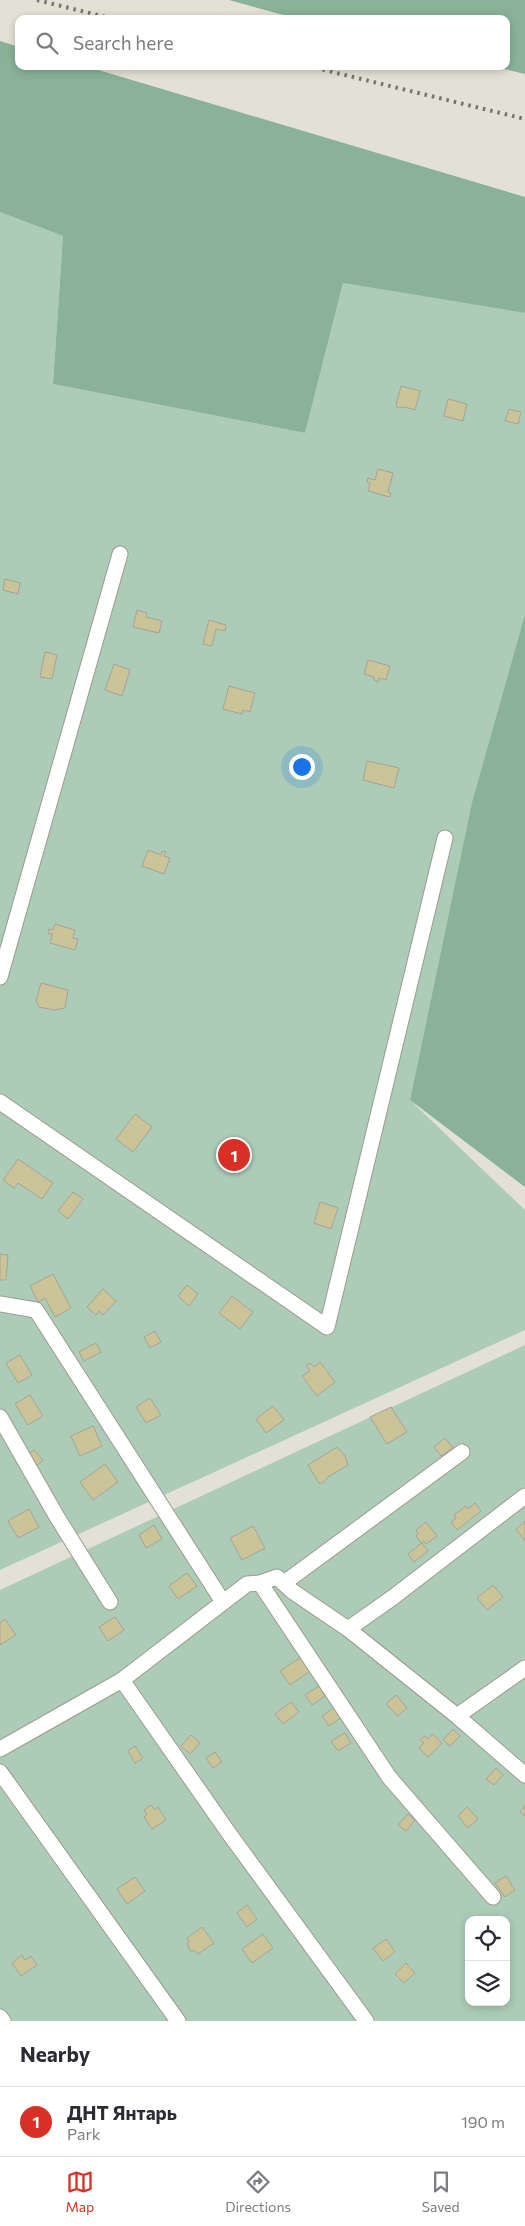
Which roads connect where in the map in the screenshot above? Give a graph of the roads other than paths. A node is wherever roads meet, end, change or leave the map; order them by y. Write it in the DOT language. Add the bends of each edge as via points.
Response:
graph roads {
  1 [pos="120,554"];
  2 [pos="445,838"];
  3 [pos="0,977"];
  4 [pos="0,1102"];
  5 [pos="0,1304"];
  6 [pos="0,1417"];
  7 [pos="462,1452"];
  8 [pos="525,1496"];
  9 [pos="260,1583"];
  10 [pos="284,1583"];
  11 [pos="110,1602"];
  12 [pos="223,1602"];
  13 [pos="348,1629"];
  14 [pos="525,1668"];
  15 [pos="122,1680"];
  16 [pos="457,1716"];
  17 [pos="0,1749"];
  18 [pos="0,1772"];
  19 [pos="525,1775"];
  20 [pos="493,1897"];
  21 [pos="0,2017"];
  22 [pos="3,2021"];
  23 [pos="178,2021"];
  24 [pos="366,2021"];
  1 -- 3 [label="lane"];
  2 -- 4 [label="lane" via="327,1327"];
  5 -- 12 [label="lane" via="36,1310"];
  6 -- 11 [label="lane"];
  7 -- 10 [label="lane"];
  8 -- 13 [label="lane"];
  9 -- 10 [label="lane" via="277,1577"];
  9 -- 12 [label="lane" via="247,1584"];
  9 -- 20 [label="lane" via="389,1777"];
  10 -- 13 [label="lane"];
  12 -- 15 [label="lane"];
  13 -- 16 [label="lane"];
  14 -- 16 [label="lane"];
  15 -- 17 [label="lane"];
  15 -- 24 [label="lane"];
  16 -- 19 [label="lane"];
  18 -- 23 [label="lane"];
  21 -- 22 [label="lane"];
}
